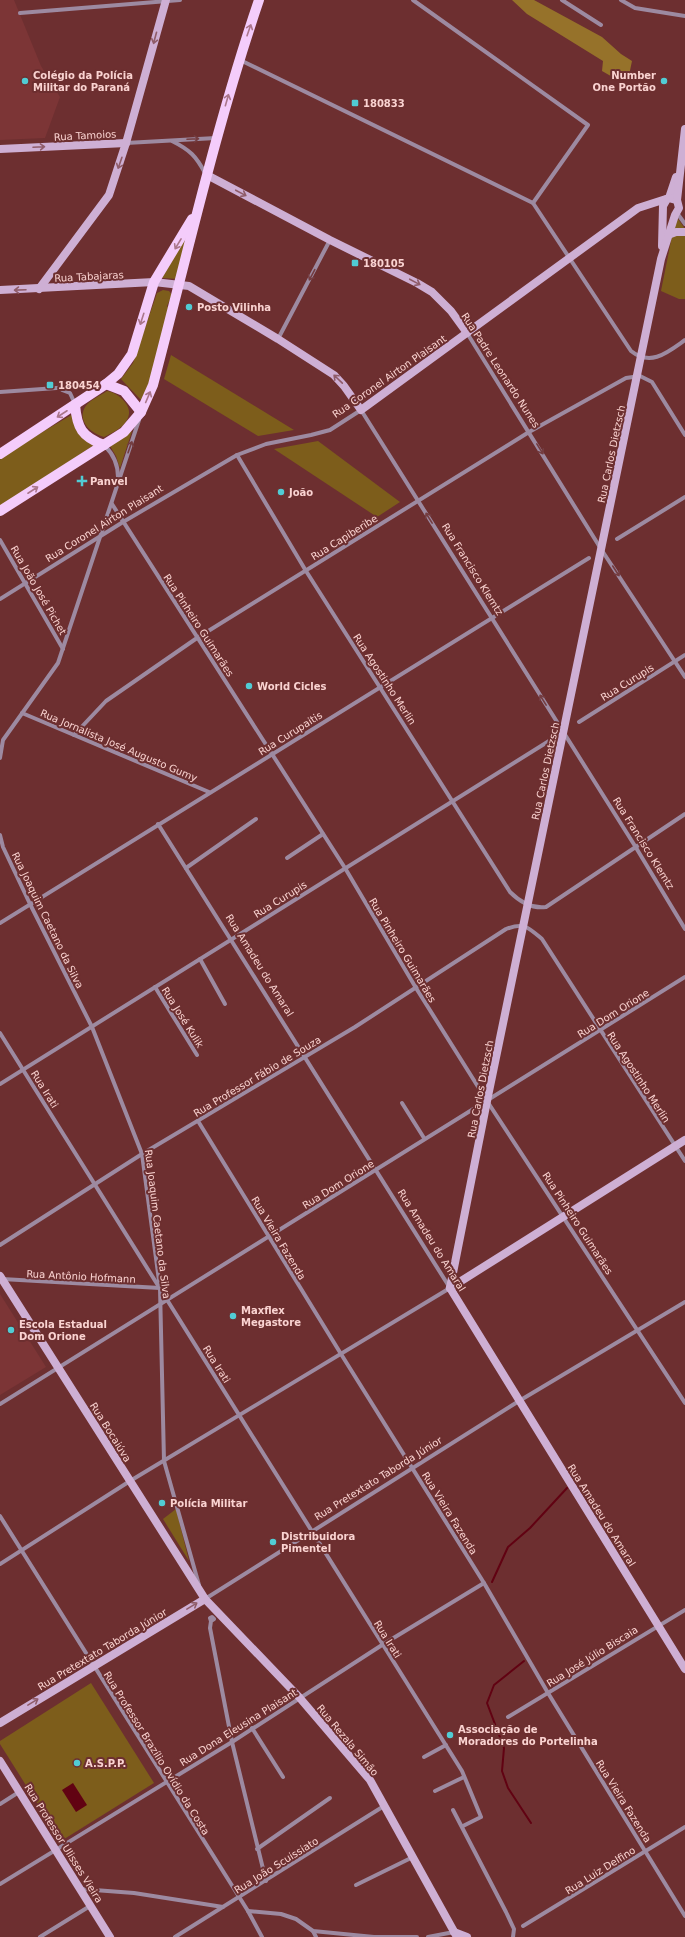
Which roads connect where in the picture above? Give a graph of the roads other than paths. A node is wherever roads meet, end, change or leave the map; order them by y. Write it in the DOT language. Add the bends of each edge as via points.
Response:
graph roads {
  1 [pos="91,0"];
  2 [pos="180,0"];
  3 [pos="259,0"];
  4 [pos="412,0"];
  5 [pos="562,0"];
  6 [pos="621,0"];
  7 [pos="165,1"];
  8 [pos="91,6"];
  9 [pos="20,12"];
  10 [pos="685,16"];
  11 [pos="601,25"];
  12 [pos="239,59"];
  13 [pos="685,129"];
  14 [pos="217,138"];
  15 [pos="172,141"];
  16 [pos="126,143"];
  17 [pos="0,149"];
  18 [pos="207,175"];
  19 [pos="671,199"];
  20 [pos="533,203"];
  21 [pos="646,206"];
  22 [pos="198,210"];
  23 [pos="664,211"];
  24 [pos="676,214"];
  25 [pos="685,224"];
  26 [pos="685,232"];
  27 [pos="668,235"];
  28 [pos="330,240"];
  29 [pos="570,258"];
  30 [pos="662,259"];
  31 [pos="154,282"];
  32 [pos="179,284"];
  33 [pos="39,289"];
  34 [pos="0,290"];
  35 [pos="467,333"];
  36 [pos="278,339"];
  37 [pos="685,340"];
  38 [pos="641,357"];
  39 [pos="638,375"];
  40 [pos="106,384"];
  41 [pos="57,389"];
  42 [pos="0,392"];
  43 [pos="75,405"];
  44 [pos="361,410"];
  45 [pos="141,412"];
  46 [pos="529,432"];
  47 [pos="685,435"];
  48 [pos="104,445"];
  49 [pos="0,454"];
  50 [pos="237,455"];
  51 [pos="118,481"];
  52 [pos="685,497"];
  53 [pos="418,500"];
  54 [pos="112,504"];
  55 [pos="0,511"];
  56 [pos="123,522"];
  57 [pos="102,535"];
  58 [pos="617,539"];
  59 [pos="0,540"];
  60 [pos="601,549"];
  61 [pos="589,558"];
  62 [pos="306,571"];
  63 [pos="26,583"];
  64 [pos="0,599"];
  65 [pos="491,617"];
  66 [pos="197,638"];
  67 [pos="63,649"];
  68 [pos="685,655"];
  69 [pos="675,661"];
  70 [pos="685,677"];
  71 [pos="380,686"];
  72 [pos="22,714"];
  73 [pos="579,722"];
  74 [pos="563,733"];
  75 [pos="74,735"];
  76 [pos="549,740"];
  77 [pos="1,742"];
  78 [pos="271,753"];
  79 [pos="0,758"];
  80 [pos="210,792"];
  81 [pos="454,800"];
  82 [pos="685,814"];
  83 [pos="256,819"];
  84 [pos="158,824"];
  85 [pos="323,834"];
  86 [pos="0,835"];
  87 [pos="635,846"];
  88 [pos="287,858"];
  89 [pos="186,868"];
  90 [pos="345,868"];
  91 [pos="30,904"];
  92 [pos="528,905"];
  93 [pos="0,923"];
  94 [pos="524,925"];
  95 [pos="685,929"];
  96 [pos="232,939"];
  97 [pos="200,959"];
  98 [pos="685,977"];
  99 [pos="155,987"];
  100 [pos="416,988"];
  101 [pos="225,1004"];
  102 [pos="92,1027"];
  103 [pos="600,1030"];
  104 [pos="0,1032"];
  105 [pos="197,1056"];
  106 [pos="305,1057"];
  107 [pos="23,1070"];
  108 [pos="0,1084"];
  109 [pos="487,1101"];
  110 [pos="402,1103"];
  111 [pos="198,1121"];
  112 [pos="424,1138"];
  113 [pos="685,1140"];
  114 [pos="675,1146"];
  115 [pos="142,1154"];
  116 [pos="685,1161"];
  117 [pos="376,1170"];
  118 [pos="94,1183"];
  119 [pos="564,1216"];
  120 [pos="269,1236"];
  121 [pos="0,1245"];
  122 [pos="1,1278"];
  123 [pos="160,1288"];
  124 [pos="450,1288"];
  125 [pos="167,1300"];
  126 [pos="685,1302"];
  127 [pos="160,1304"];
  128 [pos="638,1329"];
  129 [pos="341,1354"];
  130 [pos="58,1368"];
  131 [pos="519,1401"];
  132 [pos="685,1403"];
  133 [pos="0,1404"];
  134 [pos="239,1415"];
  135 [pos="164,1461"];
  136 [pos="413,1469"];
  137 [pos="130,1481"];
  138 [pos="0,1516"];
  139 [pos="312,1531"];
  140 [pos="22,1550"];
  141 [pos="0,1564"];
  142 [pos="484,1583"];
  143 [pos="203,1596"];
  144 [pos="685,1610"];
  145 [pos="210,1621"];
  146 [pos="658,1625"];
  147 [pos="382,1644"];
  148 [pos="94,1666"];
  149 [pos="685,1669"];
  150 [pos="548,1693"];
  151 [pos="299,1697"];
  152 [pos="508,1717"];
  153 [pos="0,1723"];
  154 [pos="252,1728"];
  155 [pos="232,1742"];
  156 [pos="446,1745"];
  157 [pos="424,1757"];
  158 [pos="0,1761"];
  159 [pos="283,1777"];
  160 [pos="464,1777"];
  161 [pos="166,1782"];
  162 [pos="435,1791"];
  163 [pos="20,1792"];
  164 [pos="330,1798"];
  165 [pos="0,1804"];
  166 [pos="385,1806"];
  167 [pos="453,1810"];
  168 [pos="463,1826"];
  169 [pos="685,1827"];
  170 [pos="257,1849"];
  171 [pos="56,1850"];
  172 [pos="646,1852"];
  173 [pos="413,1857"];
  174 [pos="266,1881"];
  175 [pos="0,1884"];
  176 [pos="356,1885"];
  177 [pos="81,1889"];
  178 [pos="238,1898"];
  179 [pos="90,1905"];
  180 [pos="224,1907"];
  181 [pos="248,1911"];
  182 [pos="685,1916"];
  183 [pos="523,1926"];
  184 [pos="313,1931"];
  185 [pos="455,1935"];
  186 [pos="40,1937"];
  187 [pos="110,1937"];
  188 [pos="175,1937"];
  189 [pos="262,1937"];
  190 [pos="316,1937"];
  191 [pos="374,1937"];
  192 [pos="408,1937"];
  193 [pos="417,1937"];
  194 [pos="428,1937"];
  195 [pos="467,1937"];
  196 [pos="513,1937"];
  1 -- 8 [label="street"];
  2 -- 7 [label="street"];
  12 -- 3 [label="main road, one-way"];
  4 -- 20 [label="street" via="588,125"];
  5 -- 11 [label="street"];
  6 -- 10 [label="street" via="635,8"];
  7 -- 8 [label="street"];
  7 -- 16 [label="street, one-way"];
  8 -- 9 [label="street"];
  14 -- 12 [label="main road, one-way"];
  12 -- 20 [label="street"];
  13 -- 19 [label="street, Rua Carlos Dietzsch"];
  15 -- 14 [label="street, Rua Tamoios, one-way"];
  14 -- 18 [label="main road"];
  15 -- 16 [label="street, Rua Tamoios"];
  15 -- 18 [label="street" via="196,156"];
  17 -- 16 [label="street, Rua Tamoios, one-way"];
  16 -- 33 [label="street, one-way" via="109,195"];
  18 -- 22 [label="main road"];
  18 -- 28 [label="street, Rua Padre Leonardo Nunes, one-way"];
  19 -- 21 [label="street, Rua Coronel Airton Plaisant"];
  19 -- 23 [label="street, Rua Carlos Dietzsch" via="663,203"];
  19 -- 24 [label="street, Rua Carlos Dietzsch" via="679,205"];
  20 -- 29 [label="street"];
  21 -- 23 [label="street"];
  21 -- 29 [label="street, Rua Coronel Airton Plaisant" via="638,208"];
  22 -- 31 [label="main road, one-way"];
  22 -- 32 [label="main road"];
  23 -- 24 [label="street" via="669,215"];
  23 -- 30 [label="street, Rua Carlos Dietzsch"];
  24 -- 25 [label="street"];
  24 -- 27 [label="street, Rua Carlos Dietzsch"];
  26 -- 27 [label="street"];
  27 -- 30 [label="street, Rua Carlos Dietzsch"];
  28 -- 35 [label="street, Rua Padre Leonardo Nunes, one-way" via="432,292 451,311"];
  28 -- 36 [label="street, one-way"];
  29 -- 35 [label="street, Rua Coronel Airton Plaisant"];
  29 -- 38 [label="street" via="631,351"];
  30 -- 38 [label="street, Rua Carlos Dietzsch"];
  31 -- 32 [label="street, Rua Tabajaras"];
  31 -- 33 [label="street, Rua Tabajaras"];
  31 -- 40 [label="main road, one-way" via="132,354 118,374"];
  32 -- 36 [label="street, Rua Francisco Klemtz" via="189,286"];
  45 -- 32 [label="main road, one-way" via="153,385"];
  33 -- 34 [label="street, Rua Tabajaras, one-way"];
  35 -- 44 [label="street, Rua Coronel Airton Plaisant"];
  35 -- 46 [label="street, Rua Padre Leonardo Nunes"];
  44 -- 36 [label="street, Rua Francisco Klemtz, one-way" via="334,375"];
  37 -- 38 [label="street" via="659,358"];
  38 -- 39 [label="street, Rua Carlos Dietzsch"];
  39 -- 46 [label="street, Rua Capiberibe" via="626,378"];
  39 -- 47 [label="street" via="652,382"];
  39 -- 60 [label="street, Rua Carlos Dietzsch"];
  40 -- 41 [label="street"];
  40 -- 43 [label="main road"];
  40 -- 45 [label="main road" via="124,391"];
  41 -- 42 [label="street"];
  41 -- 43 [label="street" via="70,393"];
  43 -- 48 [label="main road" via="83,433 90,440"];
  43 -- 49 [label="main road, one-way"];
  44 -- 50 [label="street, Rua Coronel Airton Plaisant" via="330,430 266,444"];
  44 -- 53 [label="street, Rua Francisco Klemtz"];
  45 -- 48 [label="main road" via="124,432"];
  51 -- 45 [label="street, one-way"];
  46 -- 53 [label="street, Rua Capiberibe"];
  46 -- 60 [label="street, Rua Padre Leonardo Nunes, one-way"];
  48 -- 51 [label="street" via="114,458 118,469"];
  55 -- 48 [label="main road, one-way"];
  50 -- 56 [label="street, Rua Coronel Airton Plaisant"];
  50 -- 62 [label="street, Rua Agostinho Merlin"];
  51 -- 54 [label="street"];
  52 -- 58 [label="street"];
  53 -- 62 [label="street, Rua Capiberibe"];
  65 -- 53 [label="street, Rua Francisco Klemtz, one-way"];
  54 -- 56 [label="street, Rua Pinheiro Guimarães"];
  54 -- 57 [label="street"];
  56 -- 57 [label="street, Rua Coronel Airton Plaisant"];
  56 -- 66 [label="street, Rua Pinheiro Guimarães"];
  57 -- 63 [label="street, Rua Coronel Airton Plaisant"];
  57 -- 67 [label="street"];
  59 -- 63 [label="street, Rua João José Pichet"];
  60 -- 69 [label="street, Rua Padre Leonardo Nunes, one-way"];
  60 -- 74 [label="street, Rua Carlos Dietzsch"];
  61 -- 65 [label="street, Rua Curupaitis"];
  62 -- 66 [label="street, Rua Capiberibe"];
  62 -- 71 [label="street, Rua Agostinho Merlin"];
  63 -- 64 [label="street, Rua Coronel Airton Plaisant"];
  63 -- 67 [label="street, Rua João José Pichet"];
  65 -- 71 [label="street, Rua Curupaitis"];
  74 -- 65 [label="street, Rua Francisco Klemtz, one-way"];
  66 -- 75 [label="street, Rua Capiberibe" via="106,700"];
  66 -- 78 [label="street, Rua Pinheiro Guimarães"];
  67 -- 72 [label="street" via="58,664"];
  68 -- 69 [label="street, Rua Curupis"];
  69 -- 70 [label="street, Rua Padre Leonardo Nunes"];
  69 -- 73 [label="street, Rua Curupis"];
  71 -- 78 [label="street, Rua Curupaitis"];
  71 -- 81 [label="street, Rua Agostinho Merlin"];
  72 -- 75 [label="street, Rua Jornalista José Augusto Gumy"];
  72 -- 77 [label="street"];
  74 -- 87 [label="street, Rua Francisco Klemtz"];
  74 -- 92 [label="street, Rua Carlos Dietzsch"];
  75 -- 80 [label="street, Rua Jornalista José Augusto Gumy"];
  76 -- 81 [label="street, Rua Curupis"];
  77 -- 79 [label="street"];
  78 -- 80 [label="street, Rua Curupaitis"];
  78 -- 85 [label="street, Rua Pinheiro Guimarães"];
  80 -- 84 [label="street, Rua Curupaitis"];
  81 -- 90 [label="street, Rua Curupis"];
  81 -- 92 [label="street, Rua Agostinho Merlin" via="510,892"];
  82 -- 87 [label="street"];
  83 -- 89 [label="street"];
  84 -- 89 [label="street, Rua Amadeu do Amaral"];
  84 -- 91 [label="street, Rua Curupaitis"];
  85 -- 88 [label="street"];
  85 -- 90 [label="street, Rua Pinheiro Guimarães"];
  86 -- 91 [label="street, Rua Joaquim Caetano da Silva" via="3,847"];
  87 -- 92 [label="street" via="546,907"];
  87 -- 95 [label="street, Rua Francisco Klemtz"];
  89 -- 96 [label="street, Rua Amadeu do Amaral"];
  90 -- 96 [label="street, Rua Curupis"];
  90 -- 100 [label="street, Rua Pinheiro Guimarães"];
  91 -- 93 [label="street, Rua Curupaitis"];
  91 -- 102 [label="street, Rua Joaquim Caetano da Silva"];
  92 -- 94 [label="street, Rua Carlos Dietzsch"];
  94 -- 100 [label="street, Rua Professor Fábio de Souza" via="506,929"];
  94 -- 103 [label="street, Rua Agostinho Merlin" via="542,939"];
  94 -- 109 [label="street, Rua Carlos Dietzsch"];
  96 -- 97 [label="street, Rua Curupis"];
  96 -- 106 [label="street, Rua Amadeu do Amaral"];
  97 -- 99 [label="street, Rua Curupis"];
  97 -- 101 [label="street"];
  98 -- 103 [label="street, Rua Dom Orione"];
  99 -- 102 [label="street, Rua Curupis"];
  99 -- 105 [label="street, Rua José Kulik"];
  100 -- 106 [label="street, Rua Professor Fábio de Souza"];
  100 -- 109 [label="street, Rua Pinheiro Guimarães"];
  102 -- 107 [label="street, Rua Curupis"];
  102 -- 115 [label="street, Rua Joaquim Caetano da Silva"];
  103 -- 109 [label="street, Rua Dom Orione"];
  103 -- 114 [label="street, Rua Agostinho Merlin"];
  104 -- 107 [label="street, Rua Irati"];
  106 -- 111 [label="street, Rua Professor Fábio de Souza"];
  106 -- 117 [label="street, Rua Amadeu do Amaral"];
  107 -- 108 [label="street, Rua Curupis"];
  107 -- 118 [label="street, Rua Irati"];
  109 -- 112 [label="street, Rua Dom Orione"];
  109 -- 119 [label="street, Rua Pinheiro Guimarães"];
  109 -- 124 [label="street, Rua Carlos Dietzsch"];
  110 -- 112 [label="street"];
  111 -- 115 [label="street, Rua Professor Fábio de Souza"];
  111 -- 120 [label="street, Rua Vieira Fazenda"];
  112 -- 117 [label="street, Rua Dom Orione"];
  113 -- 114 [label="street"];
  114 -- 116 [label="street, Rua Agostinho Merlin"];
  114 -- 119 [label="street"];
  115 -- 118 [label="street, Rua Professor Fábio de Souza"];
  115 -- 123 [label="street, Rua Joaquim Caetano da Silva"];
  117 -- 120 [label="street, Rua Dom Orione"];
  117 -- 124 [label="street, Rua Amadeu do Amaral"];
  118 -- 121 [label="street, Rua Professor Fábio de Souza"];
  118 -- 123 [label="street, Rua Irati"];
  119 -- 124 [label="street"];
  119 -- 128 [label="street, Rua Pinheiro Guimarães"];
  120 -- 125 [label="street, Rua Dom Orione"];
  120 -- 129 [label="street, Rua Vieira Fazenda"];
  122 -- 123 [label="street, Rua Antônio Hofmann"];
  122 -- 130 [label="street, Rua Bocaiúva"];
  123 -- 125 [label="street, Rua Irati"];
  123 -- 127 [label="street, Rua Joaquim Caetano da Silva"];
  124 -- 129 [label="street"];
  124 -- 131 [label="street, Rua Amadeu do Amaral"];
  125 -- 127 [label="street, Rua Dom Orione"];
  125 -- 134 [label="street, Rua Irati"];
  126 -- 128 [label="street, Rua Pretextato Taborda Júnior"];
  127 -- 130 [label="street, Rua Dom Orione"];
  127 -- 135 [label="street, Rua Joaquim Caetano da Silva"];
  128 -- 131 [label="street, Rua Pretextato Taborda Júnior"];
  128 -- 132 [label="street, Rua Pinheiro Guimarães"];
  129 -- 134 [label="street"];
  129 -- 136 [label="street, Rua Vieira Fazenda"];
  130 -- 133 [label="street, Rua Dom Orione"];
  130 -- 137 [label="street, Rua Bocaiúva"];
  131 -- 136 [label="street, Rua Pretextato Taborda Júnior"];
  131 -- 146 [label="street, Rua Amadeu do Amaral"];
  134 -- 135 [label="street"];
  134 -- 139 [label="street, Rua Irati"];
  135 -- 137 [label="street"];
  135 -- 143 [label="street, Rua Joaquim Caetano da Silva"];
  136 -- 139 [label="street, Rua Pretextato Taborda Júnior"];
  136 -- 142 [label="street, Rua Vieira Fazenda"];
  137 -- 140 [label="street"];
  137 -- 143 [label="street, Rua Bocaiúva"];
  138 -- 140 [label="street, Rua Professor Brazílio Ovídio da Costa"];
  139 -- 143 [label="street, Rua Pretextato Taborda Júnior"];
  139 -- 147 [label="street, Rua Irati"];
  140 -- 141 [label="street"];
  140 -- 148 [label="street, Rua Professor Brazílio Ovídio da Costa"];
  142 -- 147 [label="street, Rua Dona Eleusina Plaisant"];
  142 -- 150 [label="street, Rua Vieira Fazenda"];
  148 -- 143 [label="street, Rua Pretextato Taborda Júnior, one-way"];
  143 -- 151 [label="street, Rua Rezala Simão"];
  144 -- 146 [label="street, Rua José Júlio Biscaia"];
  145 -- 155 [label="street"];
  146 -- 149 [label="street, Rua Amadeu do Amaral"];
  146 -- 150 [label="street, Rua José Júlio Biscaia"];
  147 -- 151 [label="street, Rua Dona Eleusina Plaisant"];
  147 -- 156 [label="street, Rua Irati"];
  153 -- 148 [label="street, Rua Pretextato Taborda Júnior, one-way"];
  148 -- 161 [label="street, Rua Professor Brazílio Ovídio da Costa"];
  150 -- 152 [label="street, Rua José Júlio Biscaia"];
  150 -- 172 [label="street, Rua Vieira Fazenda"];
  151 -- 154 [label="street, Rua Dona Eleusina Plaisant"];
  151 -- 166 [label="street, Rua Rezala Simão" via="363,1771"];
  154 -- 155 [label="street, Rua Dona Eleusina Plaisant"];
  154 -- 159 [label="street"];
  155 -- 161 [label="street, Rua Dona Eleusina Plaisant"];
  155 -- 170 [label="street"];
  156 -- 157 [label="street"];
  156 -- 160 [label="street, Rua Irati"];
  158 -- 163 [label="street, Rua Professor Ulisses Vieira"];
  160 -- 162 [label="street"];
  160 -- 168 [label="street, Rua Irati" via="481,1817"];
  161 -- 171 [label="street, Rua Dona Eleusina Plaisant"];
  161 -- 178 [label="street, Rua Professor Brazílio Ovídio da Costa"];
  163 -- 165 [label="street"];
  163 -- 171 [label="street, Rua Professor Ulisses Vieira"];
  164 -- 170 [label="street"];
  166 -- 173 [label="street, Rua Rezala Simão"];
  166 -- 174 [label="street, Rua João Scuissiato"];
  167 -- 168 [label="street"];
  168 -- 196 [label="street" via="514,1929"];
  169 -- 172 [label="street, Rua Luiz Delfino"];
  170 -- 174 [label="street"];
  171 -- 175 [label="street, Rua Dona Eleusina Plaisant"];
  171 -- 177 [label="street, Rua Professor Ulisses Vieira"];
  172 -- 182 [label="street, Rua Vieira Fazenda"];
  172 -- 183 [label="street, Rua Luiz Delfino"];
  173 -- 176 [label="street"];
  173 -- 185 [label="street, Rua Rezala Simão"];
  174 -- 178 [label="street, Rua João Scuissiato"];
  177 -- 179 [label="street, Rua Professor Ulisses Vieira"];
  177 -- 180 [label="street" via="134,1893"];
  178 -- 180 [label="street, Rua João Scuissiato"];
  178 -- 181 [label="street, Rua Professor Brazílio Ovídio da Costa"];
  179 -- 186 [label="street"];
  179 -- 187 [label="street, Rua Professor Ulisses Vieira"];
  180 -- 188 [label="street, Rua João Scuissiato"];
  181 -- 184 [label="street" via="281,1914 296,1919"];
  181 -- 189 [label="street, Rua Professor Brazílio Ovídio da Costa"];
  184 -- 190 [label="street"];
  184 -- 191 [label="street"];
  185 -- 194 [label="street"];
  185 -- 195 [label="street"];
  191 -- 192 [label="street"];
  192 -- 193 [label="street"];
}
